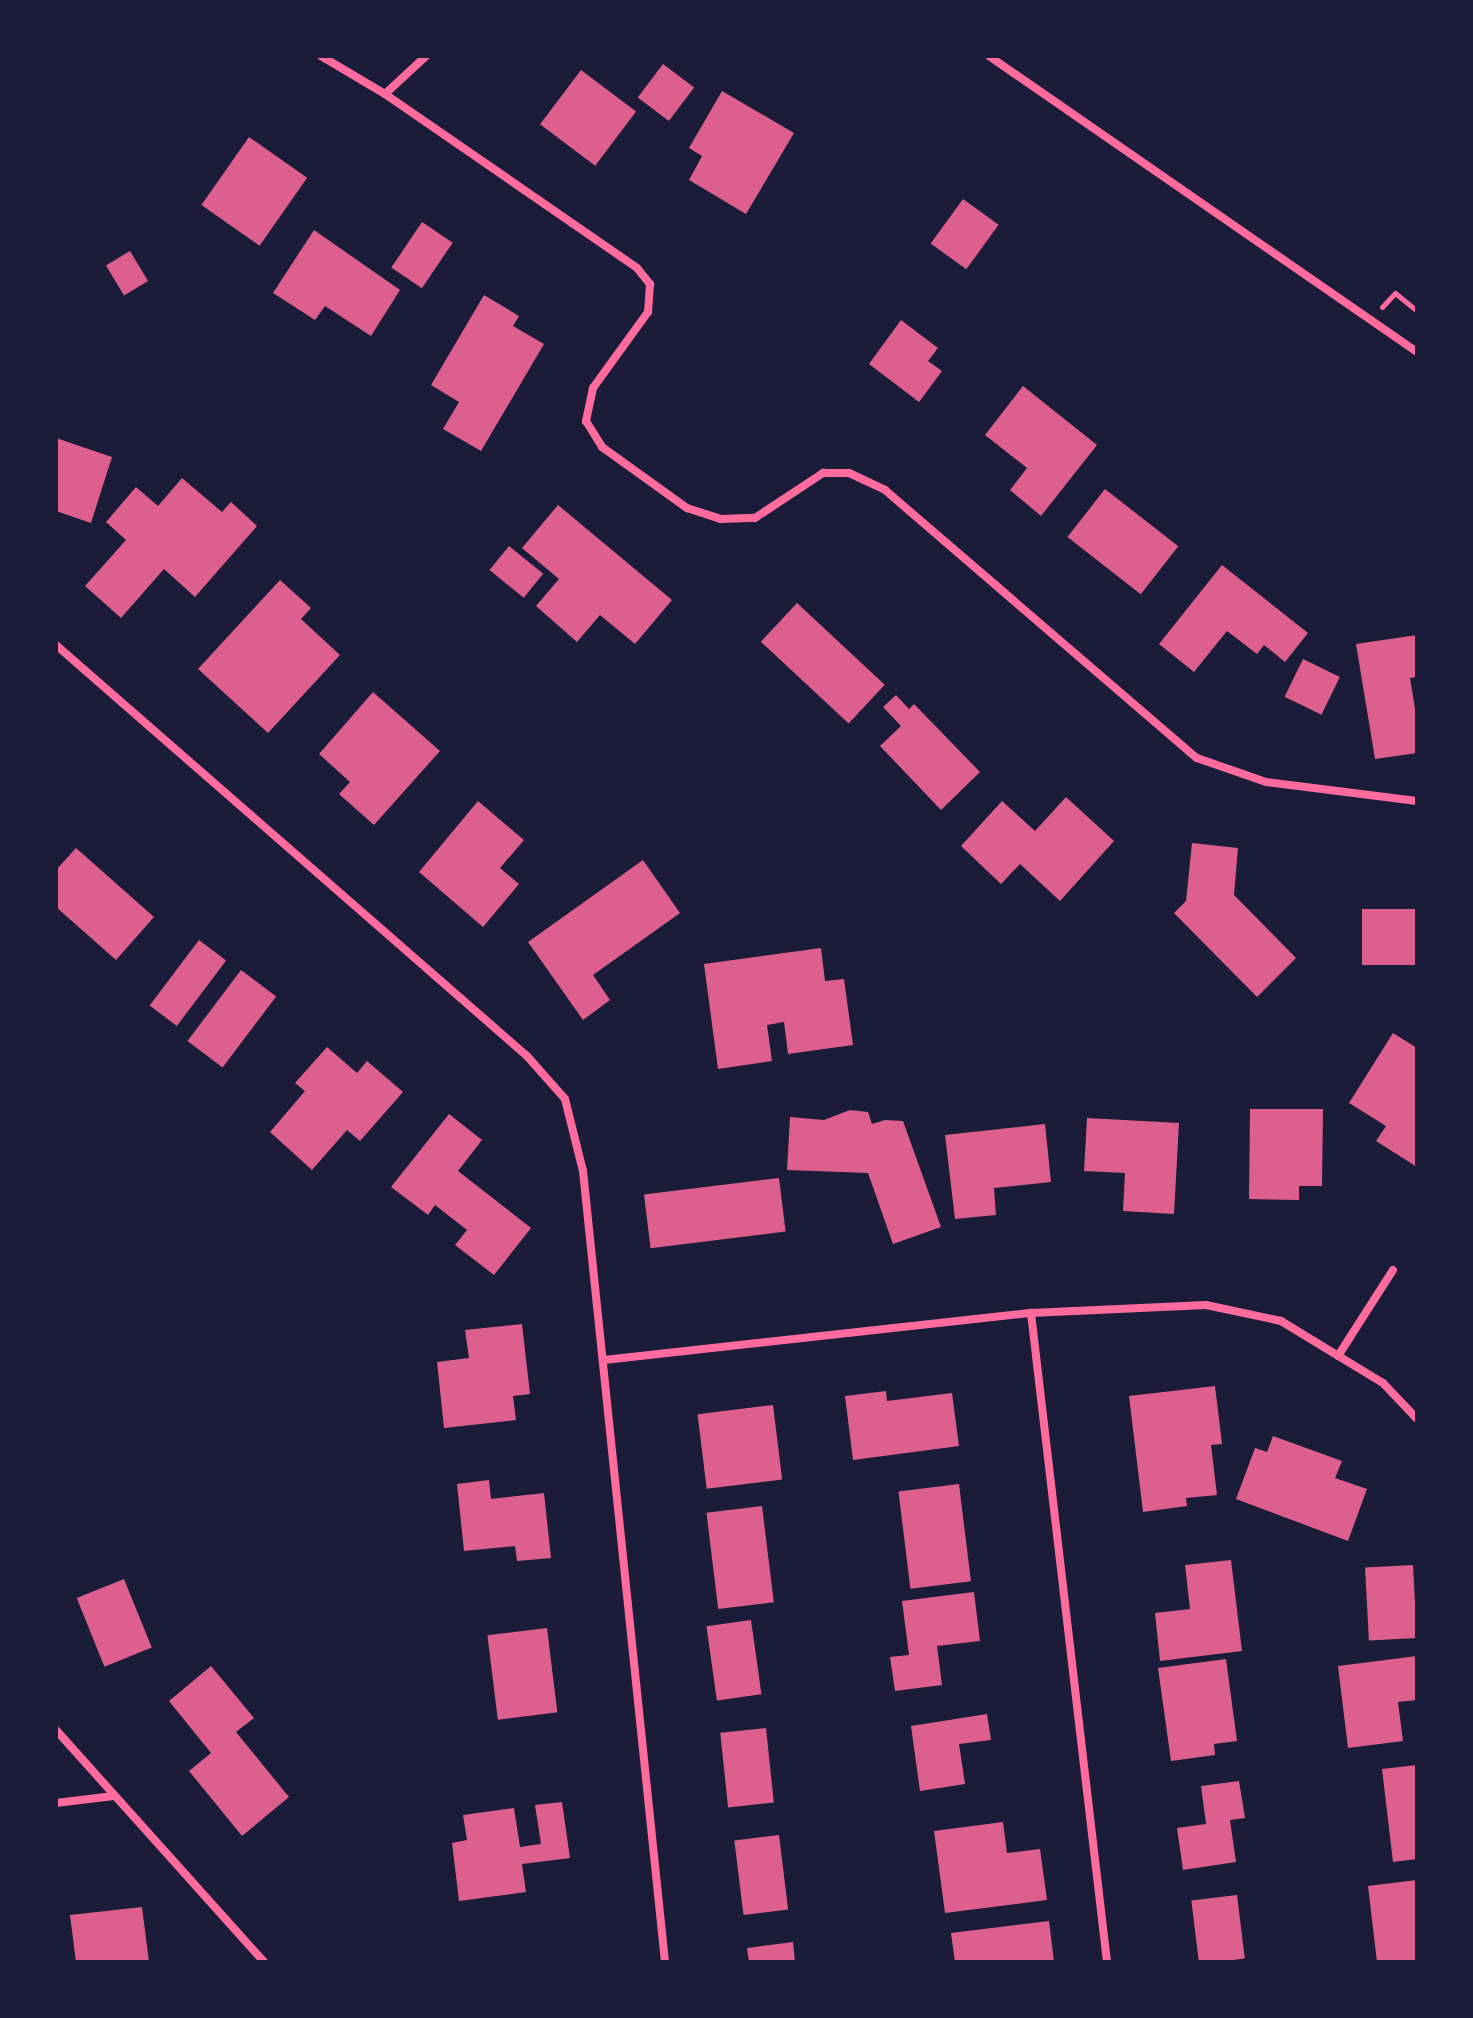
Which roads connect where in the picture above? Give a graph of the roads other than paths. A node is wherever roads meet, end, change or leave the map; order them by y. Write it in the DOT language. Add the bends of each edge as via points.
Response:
graph roads {
  1 [pos="321,56"];
  2 [pos="426,56"];
  3 [pos="989,56"];
  4 [pos="385,94"];
  5 [pos="1417,352"];
  6 [pos="56,645"];
  7 [pos="1417,801"];
  8 [pos="1393,1270"];
  9 [pos="1031,1313"];
  10 [pos="1338,1356"];
  11 [pos="604,1360"];
  12 [pos="1417,1419"];
  13 [pos="56,1730"];
  14 [pos="114,1796"];
  15 [pos="56,1803"];
  16 [pos="264,1962"];
  17 [pos="665,1962"];
  18 [pos="1107,1962"];
  1 -- 4 [label="street"];
  2 -- 4 [label="street"];
  3 -- 5 [label="street"];
  4 -- 7 [label="street" via="637,268 650,284 648,312 593,388 586,421 602,447 687,508 721,519 755,518 823,473 849,473 885,490 1197,758 1266,782"];
  6 -- 11 [label="street" via="527,1056 565,1099 583,1171"];
  8 -- 10 [label="street"];
  9 -- 10 [label="street" via="1206,1305 1281,1321"];
  9 -- 11 [label="street"];
  9 -- 18 [label="street"];
  10 -- 12 [label="street" via="1383,1383"];
  11 -- 17 [label="street"];
  13 -- 14 [label="street"];
  14 -- 15 [label="street"];
  14 -- 16 [label="street"];
}
